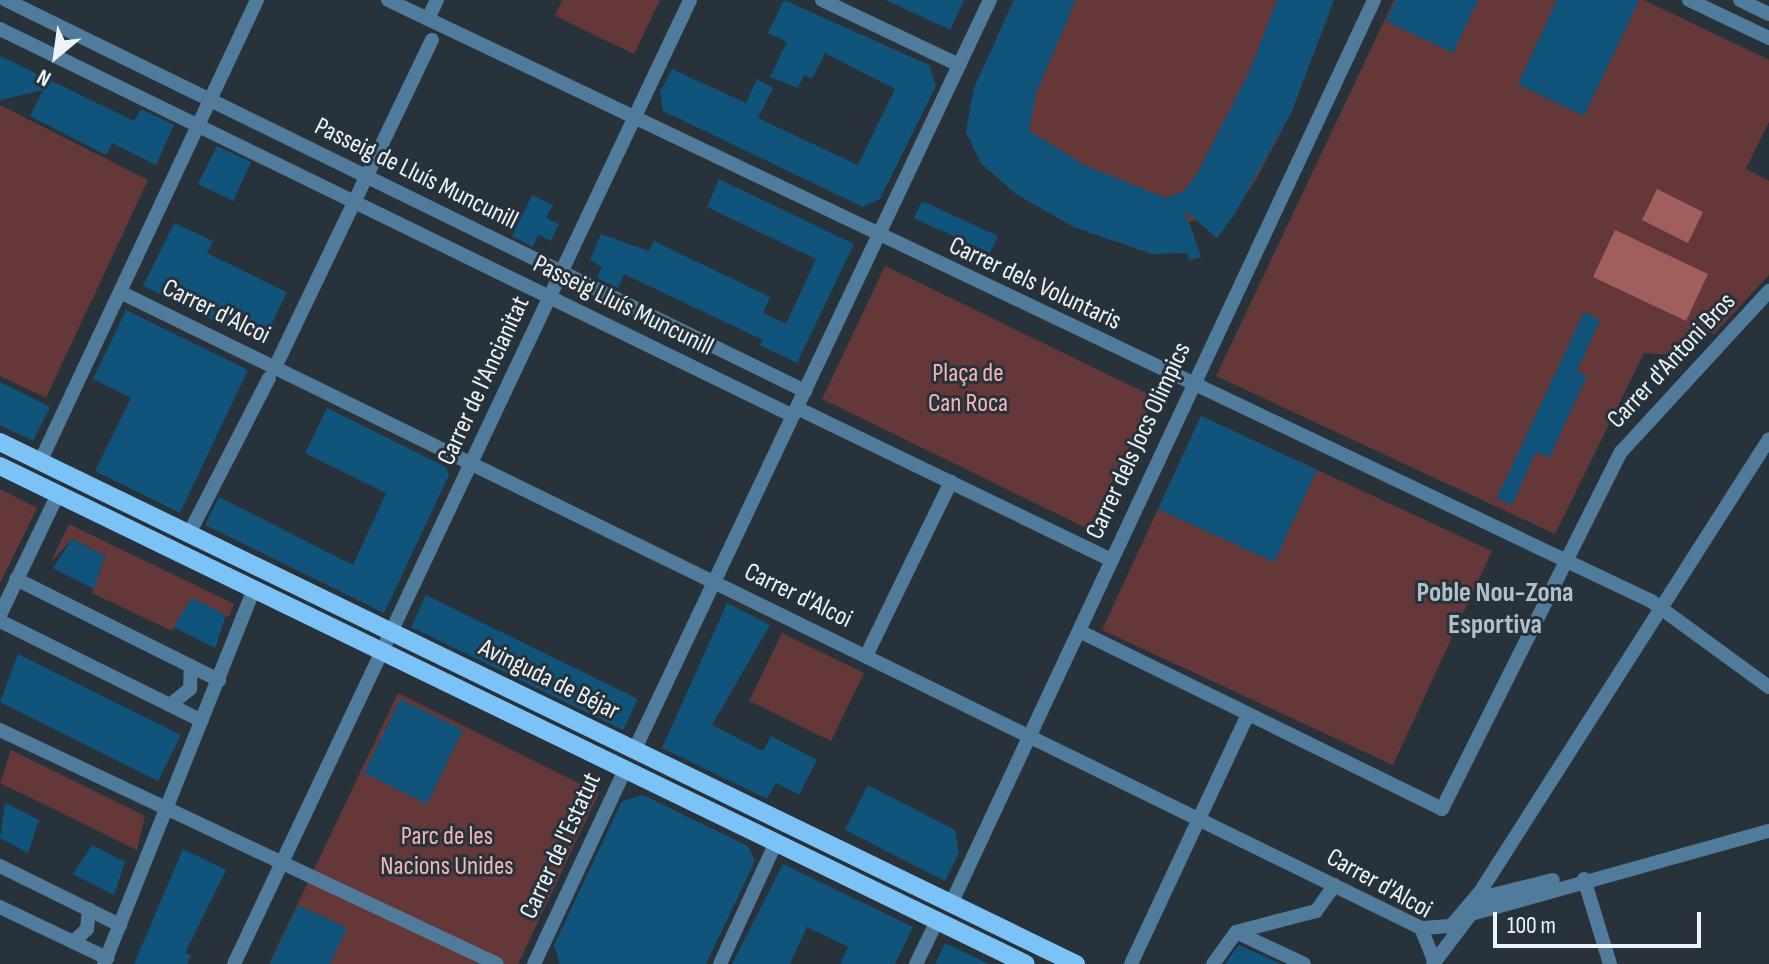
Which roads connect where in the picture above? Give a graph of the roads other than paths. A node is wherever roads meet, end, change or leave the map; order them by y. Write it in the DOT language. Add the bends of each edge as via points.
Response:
graph roads {
  1 [pos="6,0"];
  2 [pos="257,0"];
  3 [pos="388,0"];
  4 [pos="437,0"];
  5 [pos="690,0"];
  6 [pos="822,0"];
  7 [pos="990,0"];
  8 [pos="1374,0"];
  9 [pos="1689,0"];
  10 [pos="1740,0"];
  11 [pos="1769,14"];
  12 [pos="428,19"];
  13 [pos="0,29"];
  14 [pos="14,37"];
  15 [pos="1769,38"];
  16 [pos="432,40"];
  17 [pos="0,44"];
  18 [pos="959,65"];
  19 [pos="210,99"];
  20 [pos="634,118"];
  21 [pos="197,125"];
  22 [pos="365,175"];
  23 [pos="353,202"];
  24 [pos="879,237"];
  25 [pos="562,272"];
  26 [pos="1769,291"];
  27 [pos="120,292"];
  28 [pos="550,297"];
  29 [pos="279,359"];
  30 [pos="269,378"];
  31 [pos="1191,385"];
  32 [pos="805,391"];
  33 [pos="795,412"];
  34 [pos="1769,439"];
  35 [pos="0,442"];
  36 [pos="40,462"];
  37 [pos="471,464"];
  38 [pos="0,466"];
  39 [pos="951,482"];
  40 [pos="58,494"];
  41 [pos="194,524"];
  42 [pos="1563,559"];
  43 [pos="1111,560"];
  44 [pos="16,579"];
  45 [pos="713,581"];
  46 [pos="254,589"];
  47 [pos="1663,607"];
  48 [pos="0,618"];
  49 [pos="1081,632"];
  50 [pos="392,633"];
  51 [pos="383,652"];
  52 [pos="866,656"];
  53 [pos="191,666"];
  54 [pos="219,680"];
  55 [pos="1769,687"];
  56 [pos="170,705"];
  57 [pos="1247,716"];
  58 [pos="202,721"];
  59 [pos="2,735"];
  60 [pos="1028,737"];
  61 [pos="634,751"];
  62 [pos="625,770"];
  63 [pos="168,805"];
  64 [pos="1198,818"];
  65 [pos="1769,821"];
  66 [pos="1769,831"];
  67 [pos="776,842"];
  68 [pos="284,862"];
  69 [pos="0,866"];
  70 [pos="1584,879"];
  71 [pos="1335,885"];
  72 [pos="1475,899"];
  73 [pos="951,904"];
  74 [pos="0,907"];
  75 [pos="89,909"];
  76 [pos="937,921"];
  77 [pos="120,925"];
  78 [pos="1421,928"];
  79 [pos="1236,932"];
  80 [pos="73,942"];
  81 [pos="106,961"];
  82 [pos="1434,963"];
  83 [pos="234,964"];
  84 [pos="497,964"];
  85 [pos="534,964"];
  86 [pos="720,964"];
  87 [pos="916,964"];
  88 [pos="1026,964"];
  89 [pos="1076,964"];
  90 [pos="1131,964"];
  91 [pos="1213,964"];
  92 [pos="1304,964"];
  93 [pos="1610,964"];
  1 -- 19 [label="street, Passeig de Lluís Muncunill"];
  2 -- 19 [label="street"];
  3 -- 12 [label="street, Carrer dels Voluntaris"];
  4 -- 12 [label="street"];
  5 -- 20 [label="street, Carrer de l'Ancianitat"];
  6 -- 18 [label="street"];
  7 -- 18 [label="street"];
  8 -- 31 [label="street, Carrer dels Jocs Olimpics"];
  9 -- 15 [label="street"];
  10 -- 11 [label="street"];
  12 -- 20 [label="street, Carrer dels Voluntaris"];
  13 -- 14 [label="street, Passeig Lluís Muncunill"];
  14 -- 17 [label="street"];
  14 -- 21 [label="street, Passeig Lluís Muncunill"];
  16 -- 22 [label="street"];
  18 -- 24 [label="street"];
  19 -- 21 [label="street"];
  19 -- 22 [label="street, Passeig de Lluís Muncunill"];
  20 -- 24 [label="street, Carrer dels Voluntaris"];
  20 -- 25 [label="street, Carrer de l'Ancianitat"];
  21 -- 23 [label="street, Passeig Lluís Muncunill"];
  21 -- 27 [label="street"];
  22 -- 23 [label="street"];
  22 -- 25 [label="street, Passeig de Lluís Muncunill"];
  23 -- 28 [label="street, Passeig Lluís Muncunill"];
  23 -- 29 [label="street"];
  24 -- 31 [label="street, Carrer dels Voluntaris"];
  24 -- 32 [label="street"];
  25 -- 28 [label="street, Carrer de l'Ancianitat"];
  25 -- 32 [label="street, Passeig de Lluís Muncunill"];
  26 -- 42 [label="street, Carrer d'Antoni Bros" via="1628,442"];
  27 -- 36 [label="street"];
  27 -- 37 [label="street, Carrer d'Alcoi"];
  28 -- 33 [label="street, Passeig Lluís Muncunill"];
  28 -- 37 [label="street, Carrer de l'Ancianitat"];
  30 -- 41 [label="street"];
  31 -- 42 [label="street, Carrer dels Voluntaris"];
  31 -- 43 [label="street, Carrer dels Jocs Olimpics"];
  32 -- 33 [label="street"];
  33 -- 39 [label="street"];
  33 -- 45 [label="street"];
  34 -- 47 [label="street"];
  35 -- 36 [label="main road, Avinguda de Béjar"];
  36 -- 50 [label="main road, Avinguda de Béjar"];
  37 -- 45 [label="street, Carrer d'Alcoi"];
  37 -- 50 [label="street, Carrer de l'Ancianitat"];
  38 -- 40 [label="main road, Avinguda de Béjar"];
  39 -- 43 [label="street"];
  39 -- 52 [label="street"];
  40 -- 44 [label="street"];
  40 -- 46 [label="main road, Avinguda de Béjar"];
  42 -- 47 [label="street, Carrer dels Voluntaris"];
  42 -- 57 [label="street, Carrer d'Antoni Bros" via="1442,809"];
  43 -- 49 [label="street, Carrer dels Jocs Olimpics"];
  44 -- 48 [label="street"];
  44 -- 53 [label="street"];
  45 -- 52 [label="street, Carrer d'Alcoi"];
  45 -- 61 [label="street"];
  46 -- 51 [label="main road, Avinguda de Béjar"];
  46 -- 54 [label="street"];
  47 -- 55 [label="street, Carrer dels Voluntaris"];
  47 -- 72 [label="street"];
  48 -- 56 [label="street"];
  49 -- 57 [label="street"];
  49 -- 60 [label="street, Carrer dels Jocs Olimpics"];
  50 -- 51 [label="street, Carrer de l'Ancianitat"];
  50 -- 61 [label="main road, Avinguda de Béjar"];
  51 -- 62 [label="main road, Avinguda de Béjar"];
  51 -- 68 [label="street, Carrer de l'Ancianitat"];
  52 -- 60 [label="street, Carrer d'Alcoi"];
  53 -- 54 [label="street"];
  53 -- 56 [label="street" via="190,689"];
  54 -- 58 [label="street"];
  56 -- 58 [label="street"];
  57 -- 64 [label="street"];
  58 -- 63 [label="street"];
  59 -- 63 [label="street" via="153,805"];
  60 -- 64 [label="street, Carrer d'Alcoi"];
  60 -- 73 [label="street, Carrer dels Jocs Olimpics"];
  61 -- 62 [label="main road, Carrer de l'Estatut"];
  61 -- 73 [label="main road, Avinguda de Béjar"];
  62 -- 67 [label="main road, Avinguda de Béjar"];
  62 -- 85 [label="street, Carrer de l'Estatut"];
  63 -- 68 [label="street"];
  63 -- 77 [label="street"];
  64 -- 71 [label="street, Carrer d'Alcoi"];
  64 -- 90 [label="street"];
  65 -- 72 [label="street"];
  66 -- 70 [label="street"];
  67 -- 76 [label="main road, Avinguda de Béjar"];
  67 -- 86 [label="street"];
  68 -- 83 [label="street, Carrer de l'Ancianitat"];
  68 -- 84 [label="street"];
  69 -- 75 [label="street"];
  70 -- 82 [label="street" via="1466,918"];
  70 -- 93 [label="street"];
  71 -- 78 [label="street, Carrer d'Alcoi"];
  71 -- 79 [label="street" via="1316,911"];
  72 -- 78 [label="street" via="1451,926"];
  73 -- 89 [label="main road, Avinguda de Béjar"];
  74 -- 80 [label="street"];
  75 -- 77 [label="street"];
  75 -- 80 [label="street" via="87,929"];
  76 -- 87 [label="street"];
  76 -- 88 [label="main road, Avinguda de Béjar"];
  77 -- 81 [label="street"];
  78 -- 82 [label="street, Carrer d'Alcoi"];
  79 -- 91 [label="street"];
  79 -- 92 [label="street"];
  80 -- 81 [label="street"];
}
